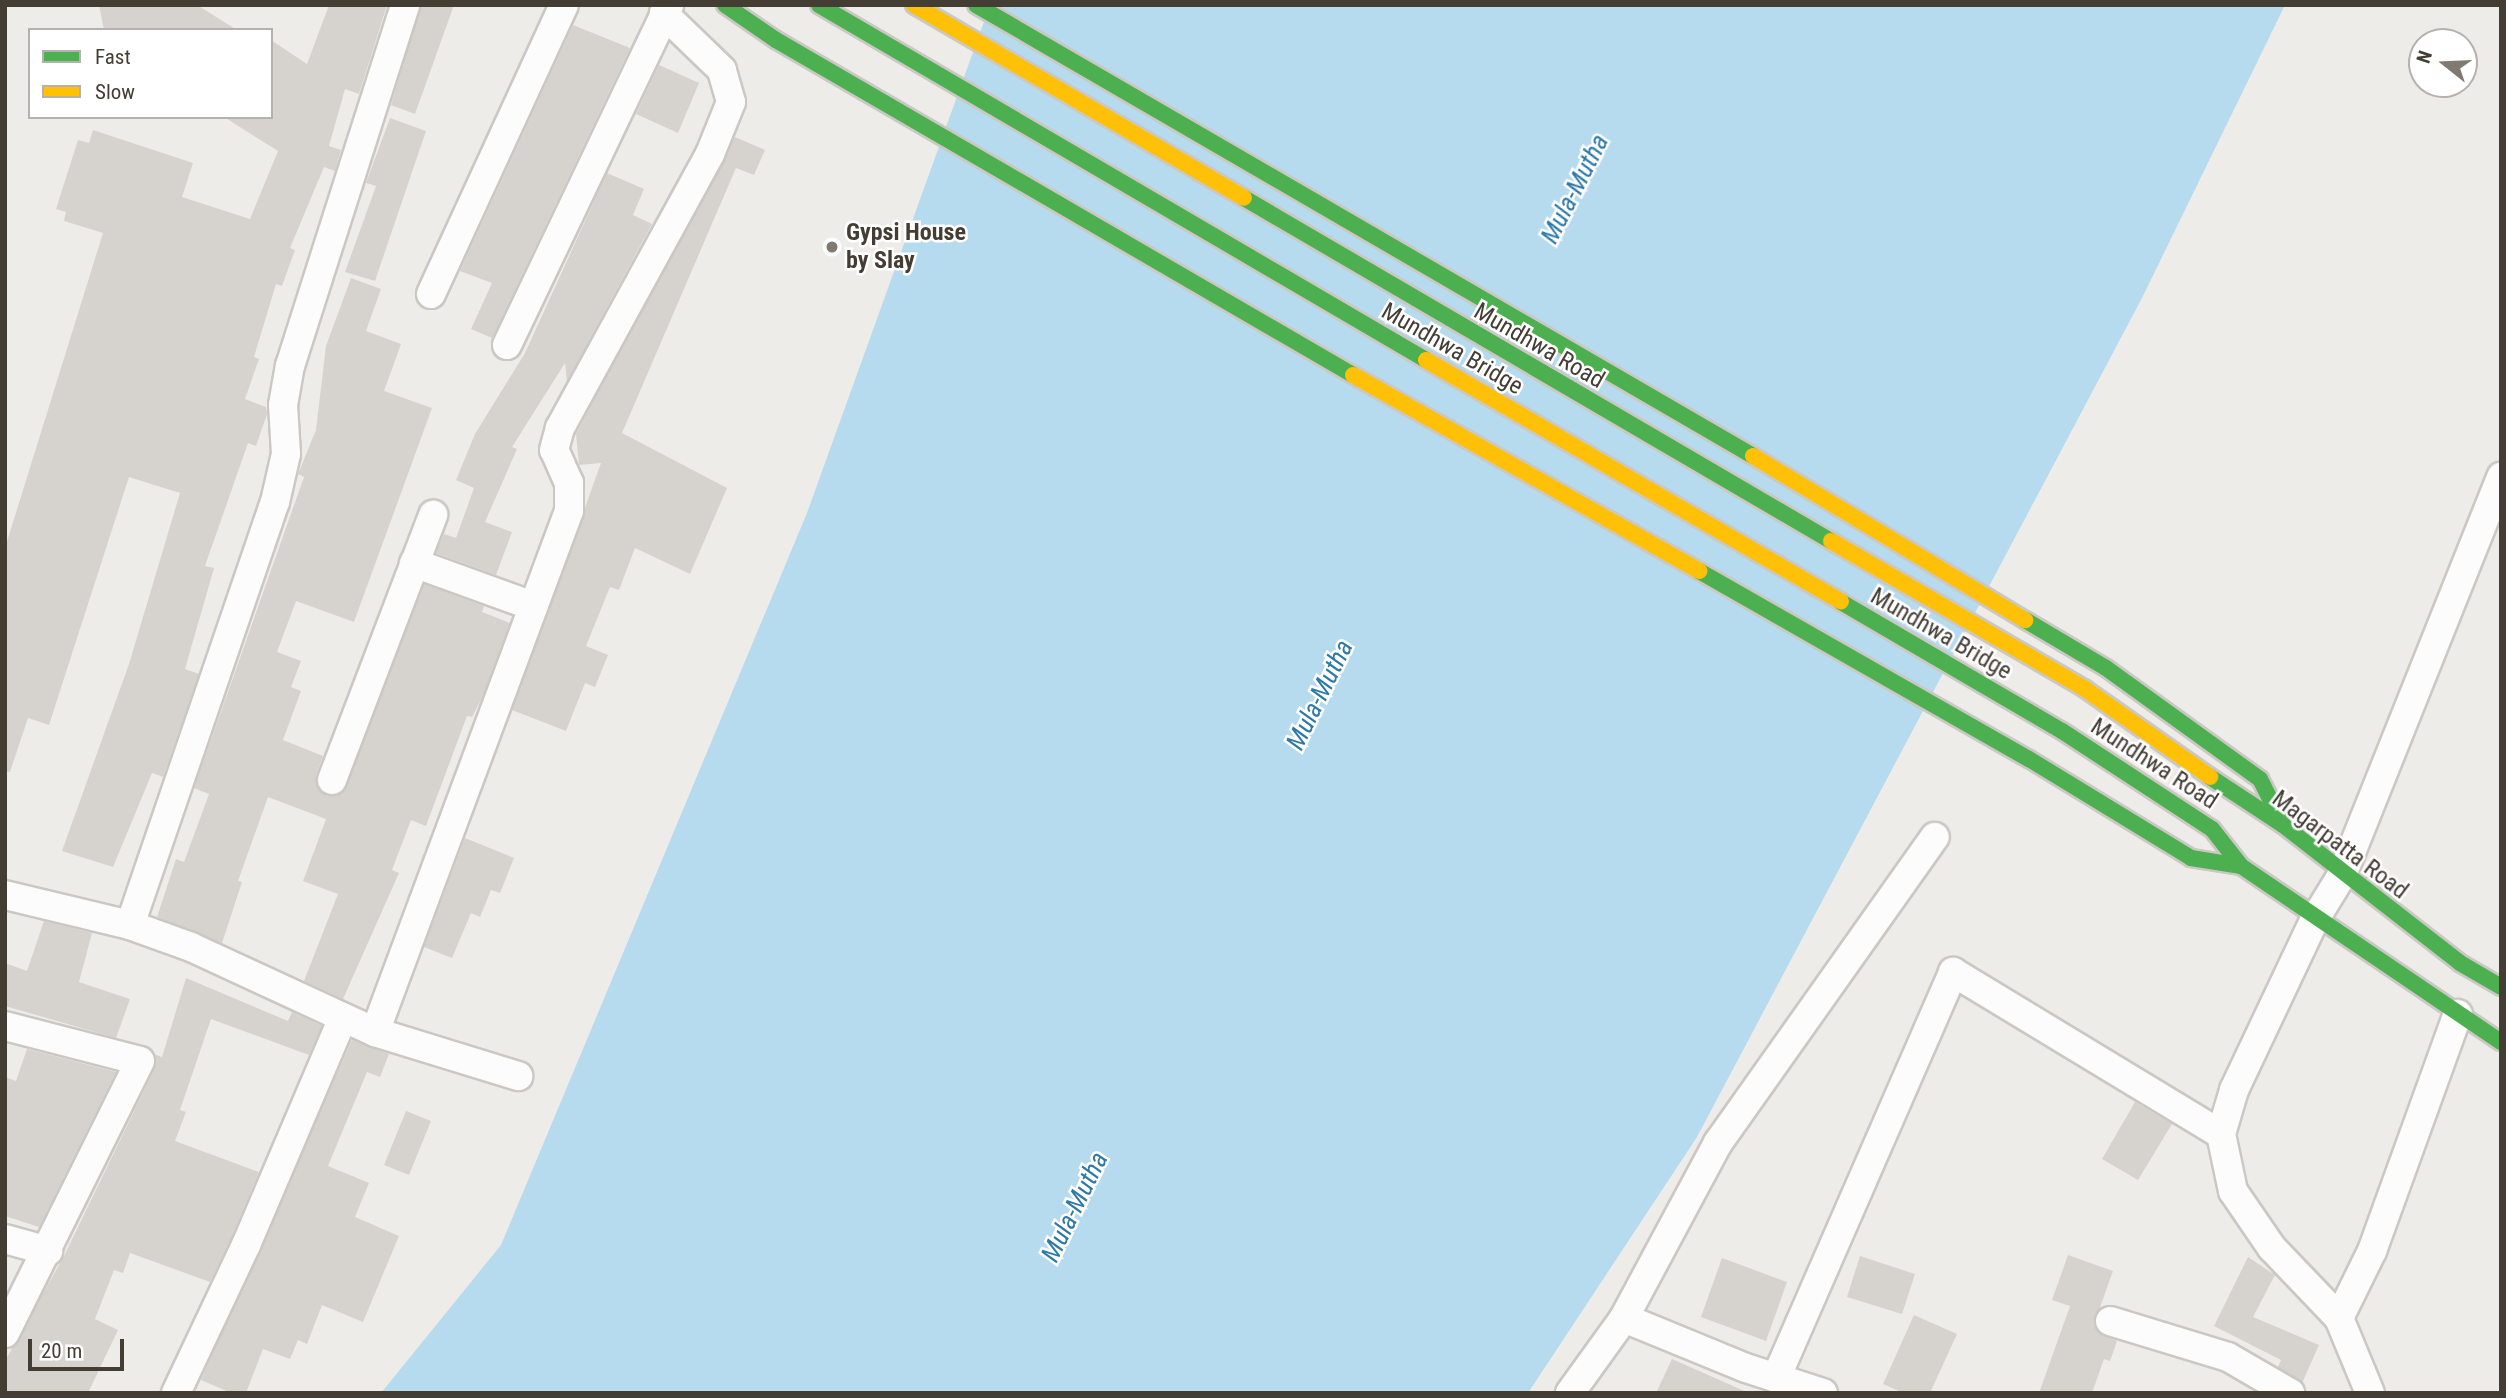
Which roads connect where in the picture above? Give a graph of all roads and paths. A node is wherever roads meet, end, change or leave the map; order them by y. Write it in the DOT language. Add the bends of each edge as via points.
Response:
graph roads {
  1 [pos="405,5"];
  2 [pos="564,5"];
  3 [pos="725,5"];
  4 [pos="819,5"];
  5 [pos="914,5"];
  6 [pos="979,7"];
  7 [pos="667,10"];
  8 [pos="431,294"];
  9 [pos="507,345"];
  10 [pos="2501,477"];
  11 [pos="433,515"];
  12 [pos="414,563"];
  13 [pos="533,606"];
  14 [pos="2085,689"];
  15 [pos="2062,731"];
  16 [pos="332,780"];
  17 [pos="2283,825"];
  18 [pos="1935,837"];
  19 [pos="2241,866"];
  20 [pos="2342,875"];
  21 [pos="5,895"];
  22 [pos="2315,919"];
  23 [pos="130,925"];
  24 [pos="2501,987"];
  25 [pos="2458,1014"];
  26 [pos="343,1018"];
  27 [pos="5,1026"];
  28 [pos="375,1032"];
  29 [pos="2501,1042"];
  30 [pos="518,1076"];
  31 [pos="2221,1134"];
  32 [pos="5,1239"];
  33 [pos="48,1251"];
  34 [pos="1624,1318"];
  35 [pos="2339,1318"];
  36 [pos="2110,1321"];
  37 [pos="5,1333"];
  38 [pos="1776,1378"];
  39 [pos="176,1393"];
  40 [pos="1570,1393"];
  41 [pos="1823,1393"];
  42 [pos="2290,1393"];
  43 [pos="2370,1393"];
  1 -- 23 [label="street" via="290,366 283,405 286,454 275,502"];
  2 -- 8 [label="street"];
  3 -- 19 [label="highway" via="776,40 2029,759 2191,858"];
  4 -- 15 [label="highway, Mundhwa Bridge"];
  5 -- 14 [label="highway, Mundhwa Road"];
  6 -- 17 [label="highway" via="1664,402 2106,668 2260,779"];
  7 -- 9 [label="street"];
  7 -- 13 [label="street" via="722,70 731,102 710,154 560,428 554,450 572,495"];
  10 -- 20 [label="street"];
  11 -- 12 [label="street"];
  12 -- 13 [label="street"];
  12 -- 16 [label="street"];
  13 -- 28 [label="street"];
  14 -- 17 [label="highway, Magarpatta Road" via="2173,754"];
  15 -- 19 [label="highway, Mundhwa Road" via="2212,829"];
  17 -- 20 [label="highway, Magarpatta Road"];
  18 -- 34 [label="street" via="1718,1143"];
  19 -- 22 [label="highway, Mundhwa Road"];
  20 -- 22 [label="street"];
  20 -- 24 [label="highway, Magarpatta Road" via="2460,963"];
  21 -- 23 [label="street"];
  22 -- 25 [label="highway"];
  22 -- 31 [label="street" via="2234,1090"];
  23 -- 26 [label="street" via="191,947"];
  25 -- 29 [label="highway"];
  25 -- 35 [label="street" via="2372,1251"];
  26 -- 28 [label="street"];
  26 -- 39 [label="street" via="246,1245"];
  27 -- 33 [label="street" via="140,1061"];
  28 -- 30 [label="street"];
  31 -- 35 [label="street" via="2232,1191 2272,1248"];
  31 -- 38 [label="street" via="1953,972"];
  32 -- 33 [label="street"];
  33 -- 37 [label="street"];
  34 -- 38 [label="street"];
  34 -- 40 [label="street"];
  35 -- 43 [label="street"];
  36 -- 42 [label="street" via="2228,1357"];
  38 -- 41 [label="street"];
}
